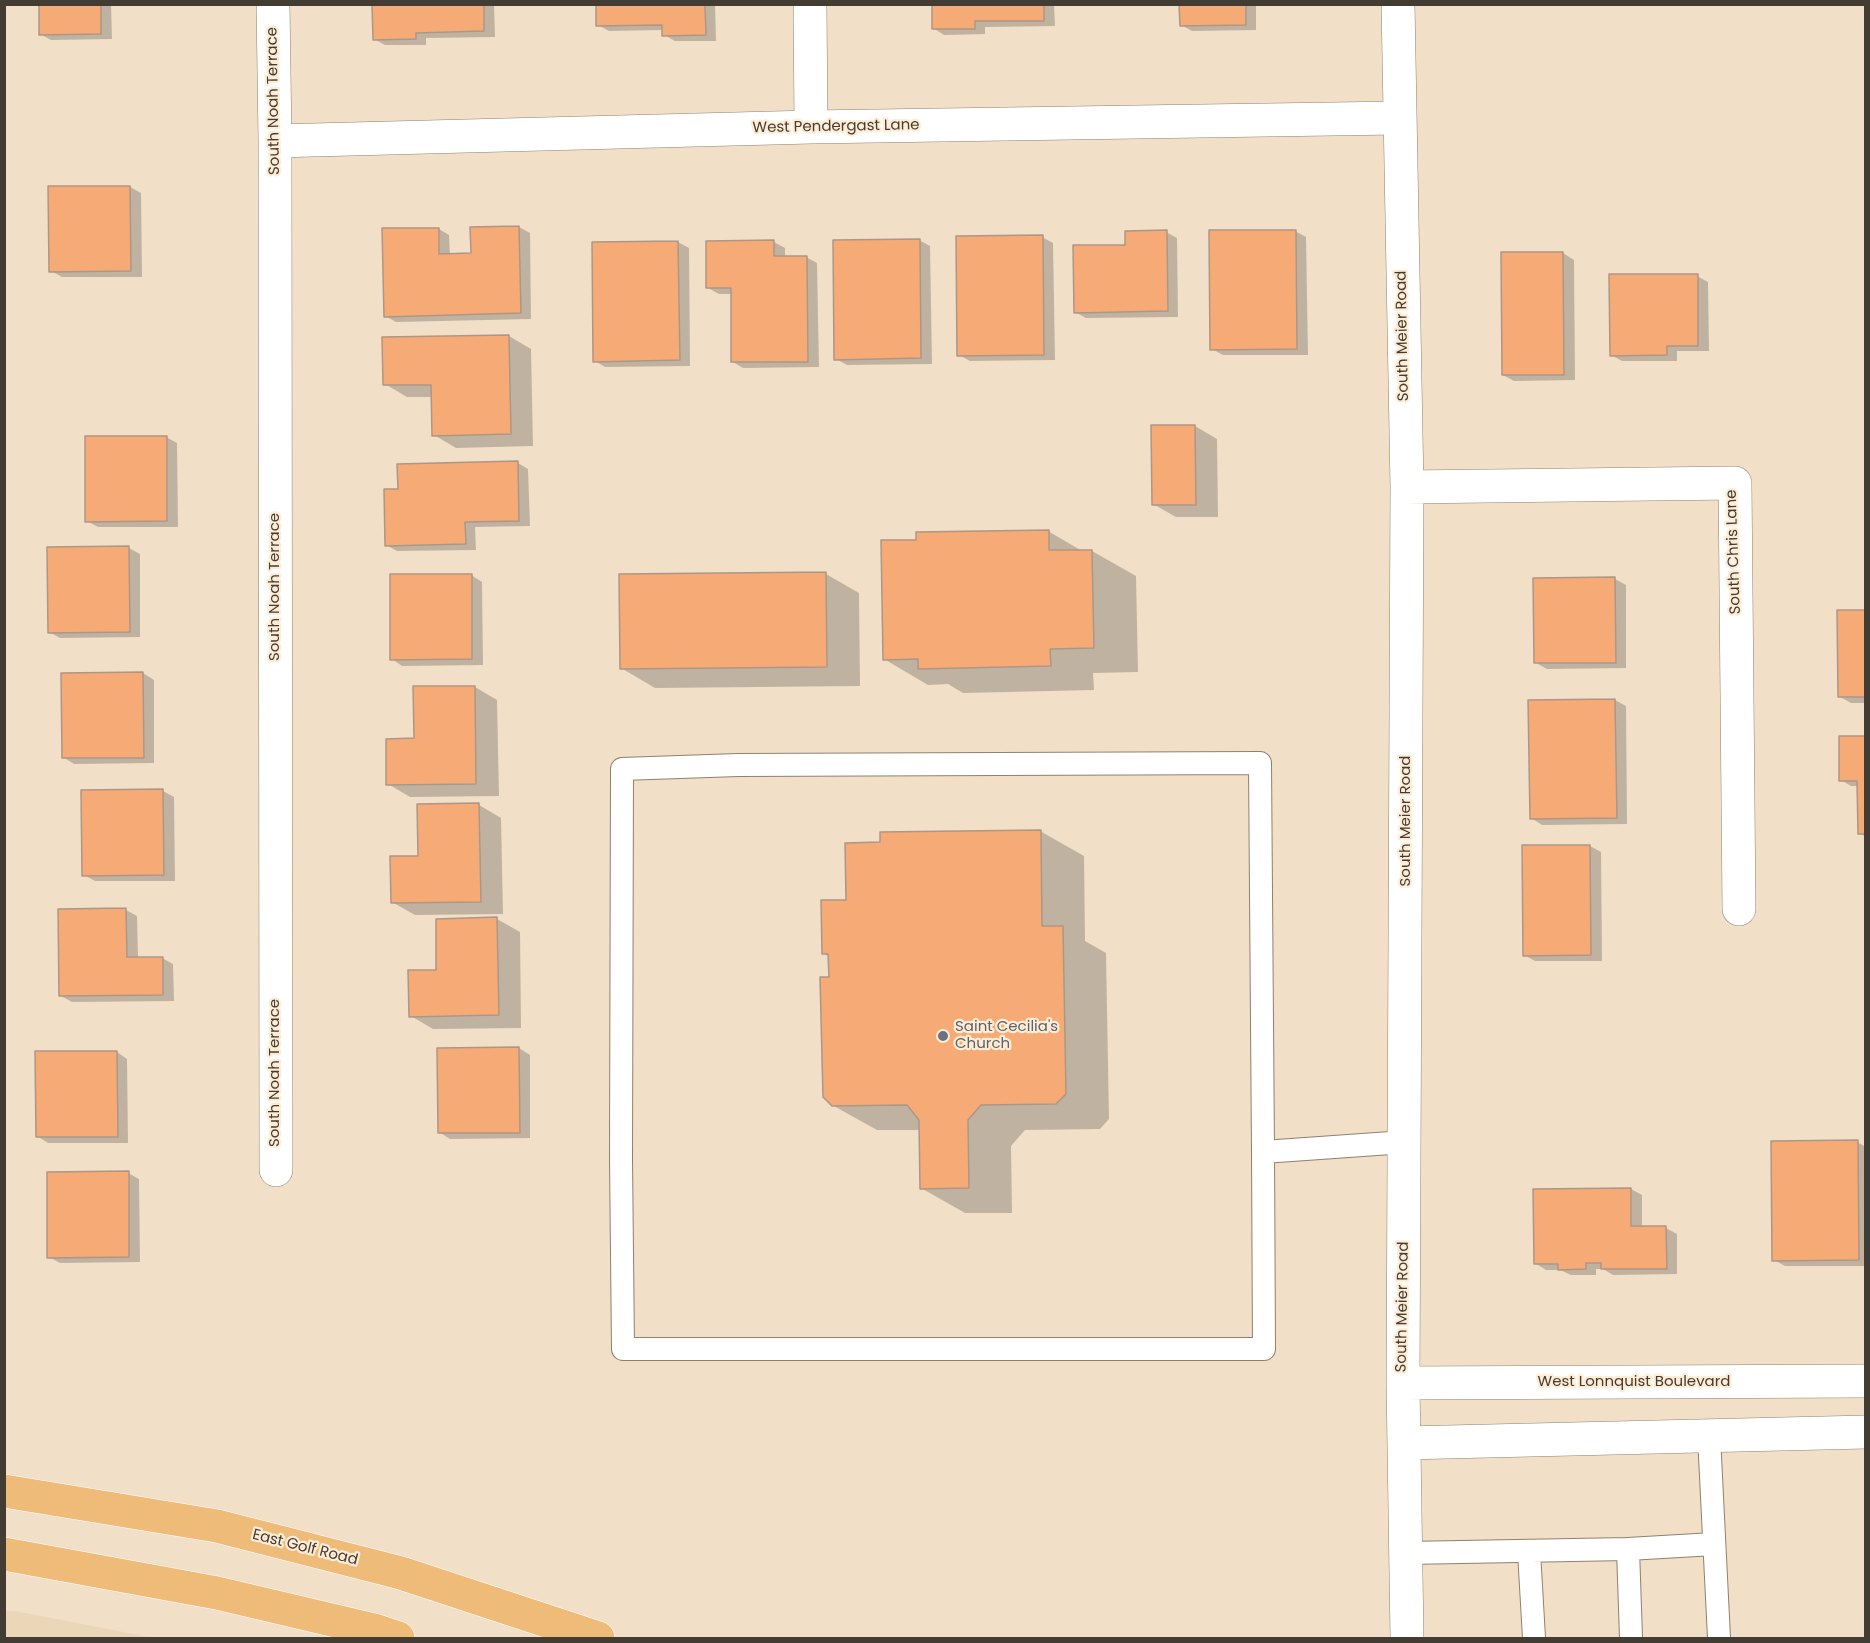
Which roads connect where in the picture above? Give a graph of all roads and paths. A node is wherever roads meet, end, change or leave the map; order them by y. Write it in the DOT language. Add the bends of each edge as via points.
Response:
graph roads {
  1 [pos="273,4"];
  2 [pos="810,4"];
  3 [pos="1398,4"];
  4 [pos="1398,118"];
  5 [pos="811,127"];
  6 [pos="274,141"];
  7 [pos="1407,487"];
  8 [pos="1739,909"];
  9 [pos="1405,1142"];
  10 [pos="1263,1152"];
  11 [pos="276,1170"];
  12 [pos="1866,1381"];
  13 [pos="1403,1383"];
  14 [pos="1866,1432"];
  15 [pos="1709,1436"];
  16 [pos="1405,1443"];
  17 [pos="4,1491"];
  18 [pos="1714,1544"];
  19 [pos="1628,1550"];
  20 [pos="1529,1552"];
  21 [pos="1406,1553"];
  22 [pos="4,1554"];
  23 [pos="398,1638"];
  24 [pos="598,1638"];
  25 [pos="1407,1638"];
  26 [pos="1534,1638"];
  27 [pos="1631,1638"];
  28 [pos="1719,1638"];
  1 -- 6 [label="street, South Noah Terrace"];
  2 -- 5 [label="street"];
  3 -- 4 [label="street, South Meier Road"];
  4 -- 5 [label="street, West Pendergast Lane"];
  4 -- 7 [label="street, South Meier Road"];
  5 -- 6 [label="street, West Pendergast Lane"];
  6 -- 11 [label="street, South Noah Terrace"];
  7 -- 8 [label="street, South Chris Lane" via="1735,483"];
  7 -- 9 [label="street, South Meier Road"];
  9 -- 10 [label="lane"];
  9 -- 13 [label="street, South Meier Road"];
  10 -- 10 [label="lane" via="1264,1349 623,1348 622,769 1260,763"];
  12 -- 13 [label="street, West Lonnquist Boulevard"];
  13 -- 16 [label="street, South Meier Road"];
  14 -- 15 [label="street"];
  15 -- 16 [label="street"];
  15 -- 18 [label="lane"];
  16 -- 21 [label="street, South Meier Road"];
  17 -- 24 [label="main road, East Golf Road" via="218,1526 401,1573"];
  18 -- 19 [label="lane"];
  18 -- 28 [label="lane"];
  19 -- 20 [label="lane"];
  19 -- 27 [label="lane"];
  20 -- 21 [label="lane"];
  20 -- 26 [label="lane"];
  21 -- 25 [label="street, South Meier Road"];
  22 -- 23 [label="main road" via="218,1593"];
}
